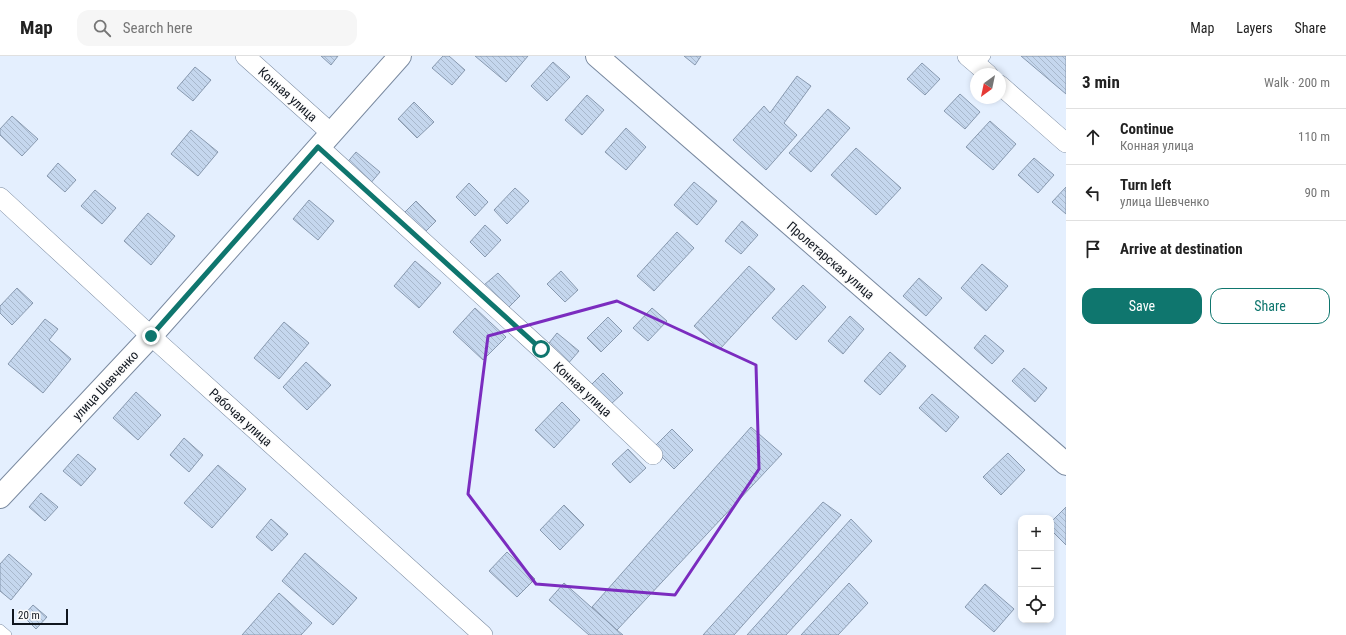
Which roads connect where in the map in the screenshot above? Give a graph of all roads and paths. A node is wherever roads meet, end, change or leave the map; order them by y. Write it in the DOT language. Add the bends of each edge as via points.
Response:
graph roads {
  1 [pos="245,56"];
  2 [pos="400,56"];
  3 [pos="596,56"];
  4 [pos="1006,90"];
  5 [pos="325,140"];
  6 [pos="1066,143"];
  7 [pos="0,197"];
  8 [pos="151,336"];
  9 [pos="653,455"];
  10 [pos="1066,464"];
  11 [pos="0,497"];
  12 [pos="0,629"];
  13 [pos="7,635"];
  14 [pos="483,635"];
  1 -- 5 [label="street, Конная улица"];
  2 -- 5 [label="street, улица Шевченко"];
  3 -- 10 [label="street, Пролетарская улица"];
  4 -- 6 [label="street"];
  5 -- 8 [label="street, улица Шевченко"];
  5 -- 9 [label="street, Конная улица"];
  7 -- 8 [label="street, Рабочая улица"];
  8 -- 11 [label="street, улица Шевченко"];
  8 -- 14 [label="street, Рабочая улица"];
  12 -- 13 [label="lane"];
}
